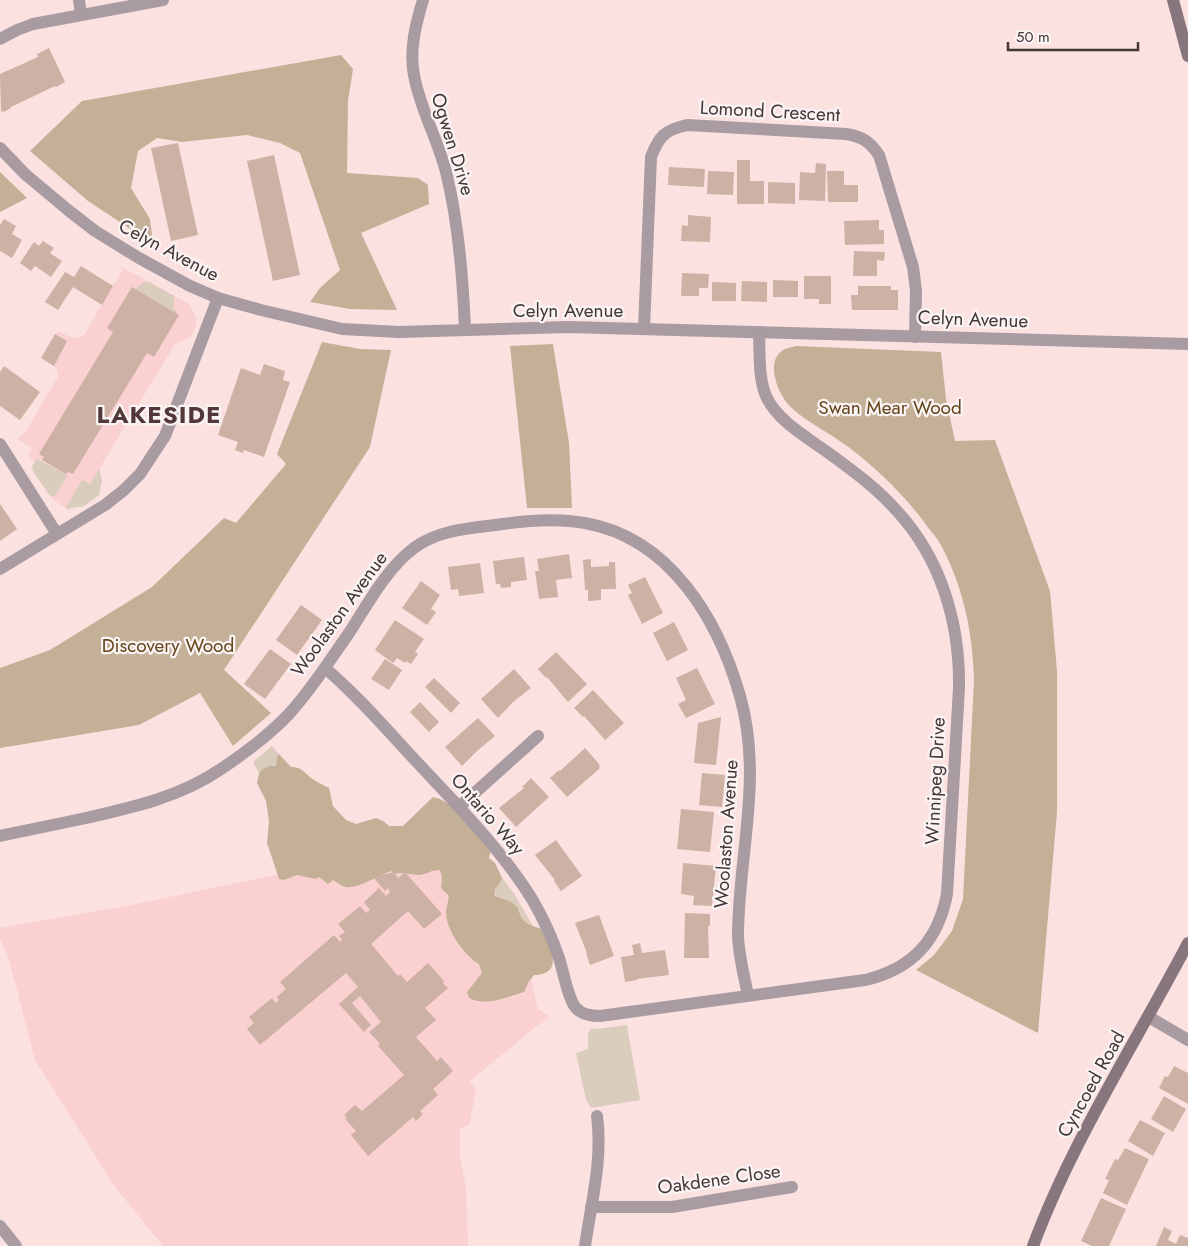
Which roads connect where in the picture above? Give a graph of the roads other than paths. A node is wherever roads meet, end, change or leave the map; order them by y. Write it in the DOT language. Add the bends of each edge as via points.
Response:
graph roads {
  1 [pos="79,0"];
  2 [pos="162,0"];
  3 [pos="423,0"];
  4 [pos="1173,0"];
  5 [pos="81,15"];
  6 [pos="0,39"];
  7 [pos="1188,56"];
  8 [pos="0,148"];
  9 [pos="218,298"];
  10 [pos="644,329"];
  11 [pos="465,330"];
  12 [pos="759,332"];
  13 [pos="915,336"];
  14 [pos="1188,344"];
  15 [pos="0,444"];
  16 [pos="57,534"];
  17 [pos="0,569"];
  18 [pos="325,668"];
  19 [pos="538,736"];
  20 [pos="459,807"];
  21 [pos="0,836"];
  22 [pos="1188,943"];
  23 [pos="748,995"];
  24 [pos="581,1012"];
  25 [pos="1149,1017"];
  26 [pos="1188,1040"];
  27 [pos="597,1116"];
  28 [pos="792,1187"];
  29 [pos="591,1207"];
  30 [pos="0,1226"];
  31 [pos="16,1246"];
  32 [pos="585,1246"];
  33 [pos="1033,1246"];
  1 -- 5 [label="street"];
  2 -- 5 [label="street"];
  3 -- 11 [label="street, Ogwen Drive" via="415,29 413,73 449,185 459,245"];
  4 -- 7 [label="street"];
  5 -- 6 [label="street" via="33,24"];
  8 -- 9 [label="street, Celyn Avenue" via="25,174 95,230 170,275"];
  9 -- 11 [label="street, Celyn Avenue" via="342,329 375,332"];
  9 -- 16 [label="street" via="165,436 153,456 116,497"];
  10 -- 11 [label="street, Celyn Avenue"];
  10 -- 12 [label="street, Celyn Avenue"];
  10 -- 13 [label="street, Lomond Crescent" via="651,157 663,135 687,125 846,134 872,144 879,155 913,267"];
  12 -- 13 [label="street, Celyn Avenue"];
  12 -- 23 [label="street, Winnipeg Drive" via="761,377 771,404 789,423 889,502 930,558 945,592 955,629 959,688 947,894 941,918 930,940 907,962 881,976"];
  13 -- 14 [label="street, Celyn Avenue"];
  15 -- 16 [label="street"];
  16 -- 17 [label="street"];
  18 -- 20 [label="street, Ontario Way" via="352,692"];
  18 -- 21 [label="street, Woolaston Avenue" via="272,730 218,772 197,783 135,807"];
  18 -- 23 [label="street, Woolaston Avenue" via="399,562 415,547 438,535 515,522 577,521 607,528 643,545 659,557 689,589 714,629 732,670 747,723 751,776 738,935"];
  19 -- 20 [label="street"];
  20 -- 24 [label="street, Ontario Way" via="502,858 538,910 552,940 571,999"];
  22 -- 25 [label="street, Cyncoed Road"];
  23 -- 24 [label="street, Winnipeg Drive" via="600,1016"];
  25 -- 26 [label="street"];
  25 -- 33 [label="street, Cyncoed Road" via="1079,1143"];
  27 -- 29 [label="street" via="598,1157"];
  28 -- 29 [label="street, Oakdene Close" via="694,1205"];
  29 -- 32 [label="street"];
  30 -- 31 [label="street"];
}
